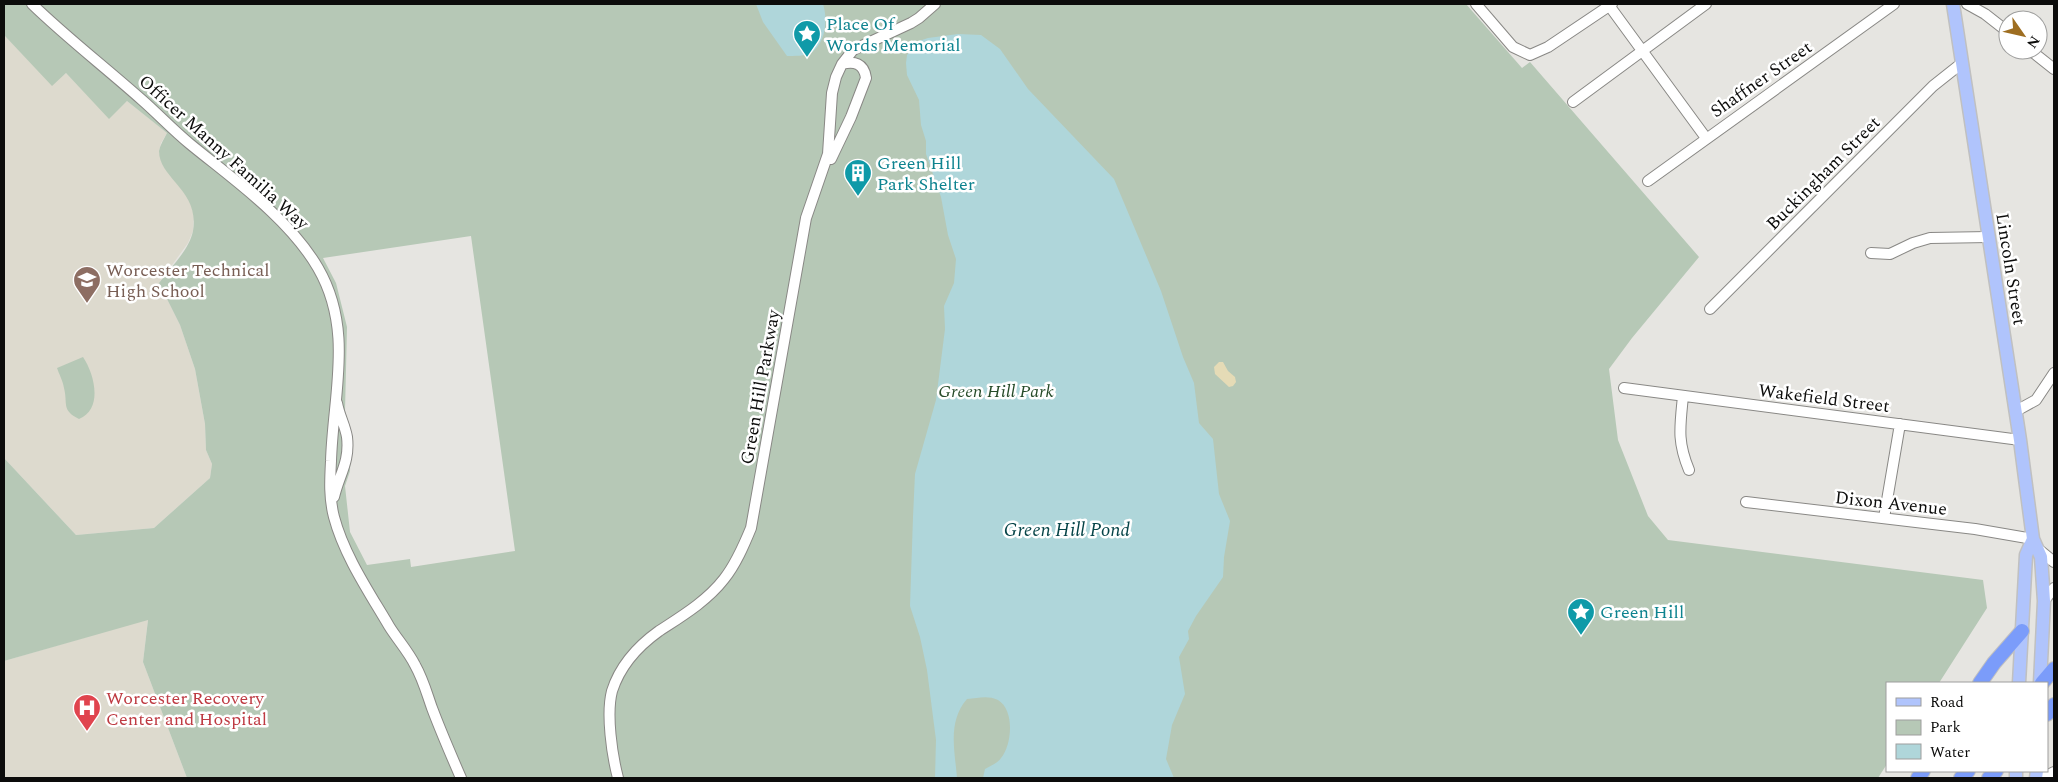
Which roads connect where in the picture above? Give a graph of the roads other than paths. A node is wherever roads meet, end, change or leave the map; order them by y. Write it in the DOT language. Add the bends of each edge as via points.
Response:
graph roads {
  1 [pos="32,4"];
  2 [pos="934,4"];
  3 [pos="1476,4"];
  4 [pos="1610,4"];
  5 [pos="1706,4"];
  6 [pos="1894,4"];
  7 [pos="1952,4"];
  8 [pos="1967,4"];
  9 [pos="1998,24"];
  10 [pos="1642,50"];
  11 [pos="2043,60"];
  12 [pos="1962,63"];
  13 [pos="842,64"];
  14 [pos="2054,69"];
  15 [pos="1573,102"];
  16 [pos="1706,138"];
  17 [pos="821,177"];
  18 [pos="1648,182"];
  19 [pos="1989,237"];
  20 [pos="1871,253"];
  21 [pos="1710,309"];
  22 [pos="2054,374"];
  23 [pos="337,387"];
  24 [pos="1624,388"];
  25 [pos="1683,396"];
  26 [pos="2016,411"];
  27 [pos="1900,424"];
  28 [pos="2020,440"];
  29 [pos="1689,470"];
  30 [pos="1746,502"];
  31 [pos="332,509"];
  32 [pos="1884,518"];
  33 [pos="2036,544"];
  34 [pos="2054,562"];
  35 [pos="2054,588"];
  36 [pos="2044,601"];
  37 [pos="2022,631"];
  38 [pos="2054,669"];
  39 [pos="1981,682"];
  40 [pos="2019,682"];
  41 [pos="2041,682"];
  42 [pos="2042,682"];
  43 [pos="2054,772"];
  44 [pos="460,778"];
  45 [pos="618,778"];
  46 [pos="2042,778"];
  1 -- 23 [label="street, Officer Manny Familia Way" via="257,200 303,245 323,278 338,322 340,363"];
  2 -- 13 [label="street, Green Hill Parkway" via="920,18 853,50"];
  3 -- 4 [label="street" via="1514,47 1530,55 1548,47"];
  4 -- 10 [label="street"];
  5 -- 10 [label="street"];
  6 -- 16 [label="street, Shaffner Street"];
  7 -- 12 [label="main road, Lincoln Street"];
  8 -- 9 [label="street"];
  10 -- 15 [label="street"];
  10 -- 16 [label="street"];
  11 -- 14 [label="street"];
  12 -- 19 [label="main road, Lincoln Street"];
  12 -- 21 [label="street, Buckingham Street" via="1926,93"];
  13 -- 17 [label="street, Green Hill Parkway" via="832,92 830,145"];
  13 -- 17 [label="street" via="858,64 866,78"];
  16 -- 18 [label="street, Shaffner Street"];
  17 -- 45 [label="street, Green Hill Parkway" via="806,218 751,528 724,579 692,609 642,645 621,672 612,691 610,712"];
  19 -- 20 [label="street" via="1930,238 1890,254"];
  19 -- 26 [label="main road, Lincoln Street"];
  22 -- 26 [label="street" via="2036,400"];
  23 -- 31 [label="street, Officer Manny Familia Way" via="330,469"];
  23 -- 31 [label="street, Officer Manny Familia Way" via="338,408 348,449"];
  24 -- 25 [label="street, Wakefield Street"];
  25 -- 27 [label="street, Wakefield Street"];
  25 -- 29 [label="street" via="1679,435"];
  26 -- 28 [label="main road, Lincoln Street"];
  27 -- 28 [label="street, Wakefield Street"];
  27 -- 32 [label="street"];
  28 -- 33 [label="main road, Lincoln Street"];
  30 -- 32 [label="street, Dixon Avenue"];
  31 -- 44 [label="street, Officer Manny Familia Way" via="352,560 420,675"];
  32 -- 33 [label="street, Dixon Avenue" via="1975,529"];
  33 -- 34 [label="street"];
  33 -- 36 [label="main road, Lincoln Street" via="2041,557"];
  33 -- 37 [label="main road, Lincoln Street" via="2026,555"];
  35 -- 36 [label="street"];
  36 -- 37 [label="main road"];
  36 -- 41 [label="main road, Lincoln Street"];
  37 -- 39 [label="highway"];
  37 -- 40 [label="main road, Lincoln Street"];
  38 -- 42 [label="highway"];
  43 -- 46 [label="street"];
}
